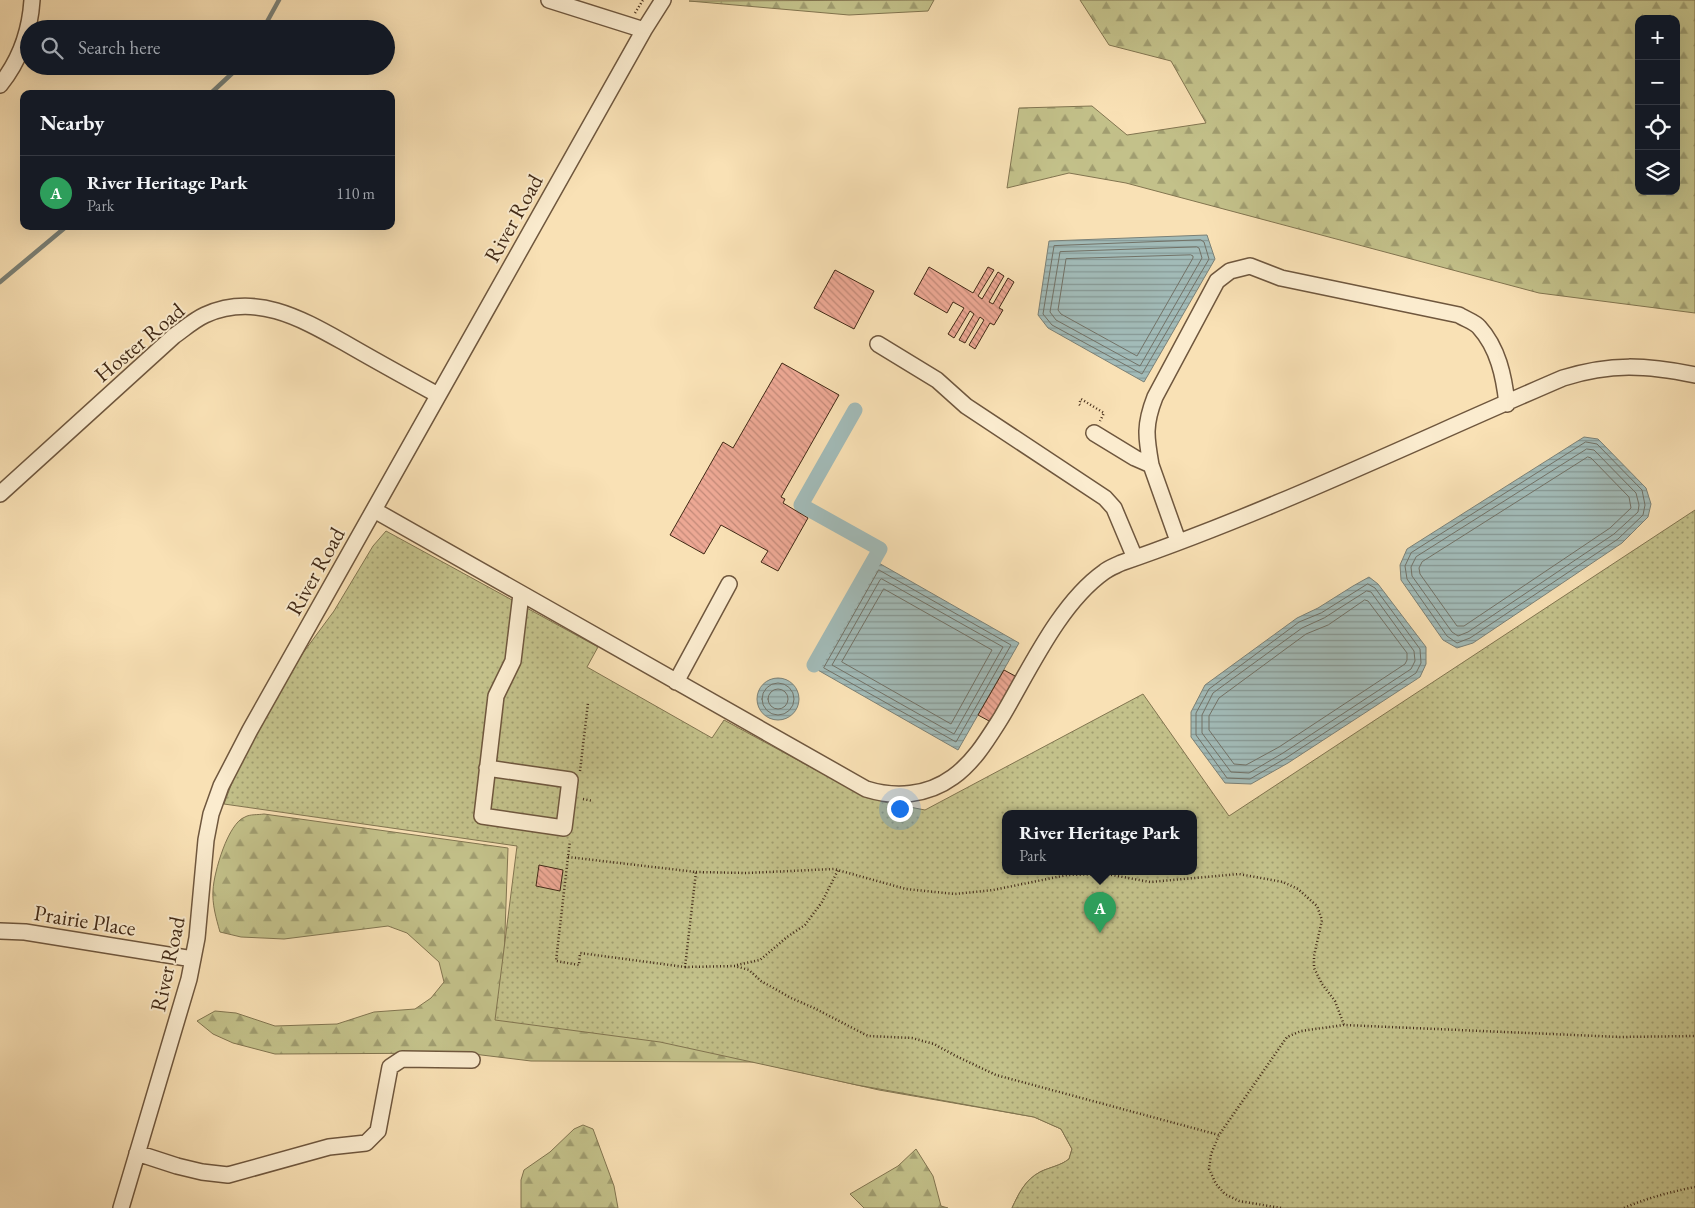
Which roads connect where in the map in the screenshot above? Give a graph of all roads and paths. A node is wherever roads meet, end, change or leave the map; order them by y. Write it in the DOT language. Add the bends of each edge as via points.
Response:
graph roads {
  1 [pos="32,0"];
  2 [pos="549,0"];
  3 [pos="663,0"];
  4 [pos="30,20"];
  5 [pos="644,30"];
  6 [pos="20,55"];
  7 [pos="0,85"];
  8 [pos="878,344"];
  9 [pos="1695,375"];
  10 [pos="438,395"];
  11 [pos="1507,404"];
  12 [pos="1080,405"];
  13 [pos="1094,433"];
  14 [pos="1151,466"];
  15 [pos="0,494"];
  16 [pos="374,510"];
  17 [pos="1178,542"];
  18 [pos="1135,558"];
  19 [pos="729,584"];
  20 [pos="521,594"];
  21 [pos="676,682"];
  22 [pos="588,703"];
  23 [pos="488,768"];
  24 [pos="579,780"];
  25 [pos="576,799"];
  26 [pos="593,801"];
  27 [pos="571,838"];
  28 [pos="568,857"];
  29 [pos="838,870"];
  30 [pos="696,872"];
  31 [pos="1067,875"];
  32 [pos="1112,875"];
  33 [pos="0,931"];
  34 [pos="193,959"];
  35 [pos="732,966"];
  36 [pos="685,967"];
  37 [pos="1344,1025"];
  38 [pos="1695,1036"];
  39 [pos="472,1060"];
  40 [pos="1219,1135"];
  41 [pos="137,1152"];
  42 [pos="1695,1188"];
  43 [pos="121,1208"];
  44 [pos="1281,1208"];
  45 [pos="1624,1208"];
  1 -- 4 [label="street"];
  2 -- 5 [label="street"];
  3 -- 5 [label="street, River Road"];
  5 -- 10 [label="street, River Road"];
  6 -- 7 [label="street"];
  8 -- 18 [label="street" via="937,380 966,406 1105,498 1114,508"];
  9 -- 11 [label="street" via="1649,367 1599,368 1562,378"];
  10 -- 15 [label="street, Hoster Road" via="301,319 260,307 225,309 196,319 174,336"];
  10 -- 16 [label="street, River Road"];
  11 -- 14 [label="street" via="1500,363 1490,342 1479,326 1459,315 1281,278 1250,266 1230,270 1217,281 1155,397 1148,416 1146,437"];
  11 -- 17 [label="street"];
  12 -- 13 [label="path" via="1081,399 1104,413"];
  13 -- 14 [label="street"];
  14 -- 17 [label="street"];
  16 -- 20 [label="street"];
  16 -- 34 [label="street, River Road" via="218,793 206,840"];
  17 -- 18 [label="street"];
  18 -- 21 [label="street" via="1105,571 1070,607 983,746 969,763 953,777 918,793 879,793 866,789"];
  19 -- 21 [label="street"];
  20 -- 21 [label="street"];
  20 -- 23 [label="street" via="513,661 496,696"];
  22 -- 24 [label="path"];
  23 -- 23 [label="street" via="482,816 564,828 570,780"];
  25 -- 26 [label="path"];
  27 -- 28 [label="path"];
  28 -- 30 [label="path"];
  28 -- 36 [label="path" via="556,961 579,965 580,953"];
  29 -- 30 [label="path"];
  29 -- 31 [label="path" via="906,889 955,894"];
  29 -- 35 [label="path" via="822,902 804,925 760,960"];
  30 -- 36 [label="path"];
  32 -- 37 [label="path" via="1150,882 1239,874 1283,882 1298,890 1317,906 1322,920 1314,968 1335,1001"];
  33 -- 34 [label="street, Prairie Place" via="25,932"];
  34 -- 41 [label="street, River Road"];
  35 -- 36 [label="path"];
  35 -- 40 [label="path" via="749,970 790,998 868,1036 912,1038 934,1044 996,1074"];
  37 -- 38 [label="path"];
  37 -- 40 [label="path" via="1287,1036"];
  39 -- 41 [label="street" via="402,1059 390,1067 378,1132 366,1143 329,1147 228,1175 177,1166"];
  40 -- 44 [label="path" via="1209,1169 1216,1184 1225,1194 1239,1201"];
  41 -- 43 [label="street, River Road"];
  42 -- 45 [label="path" via="1670,1192"];
}
